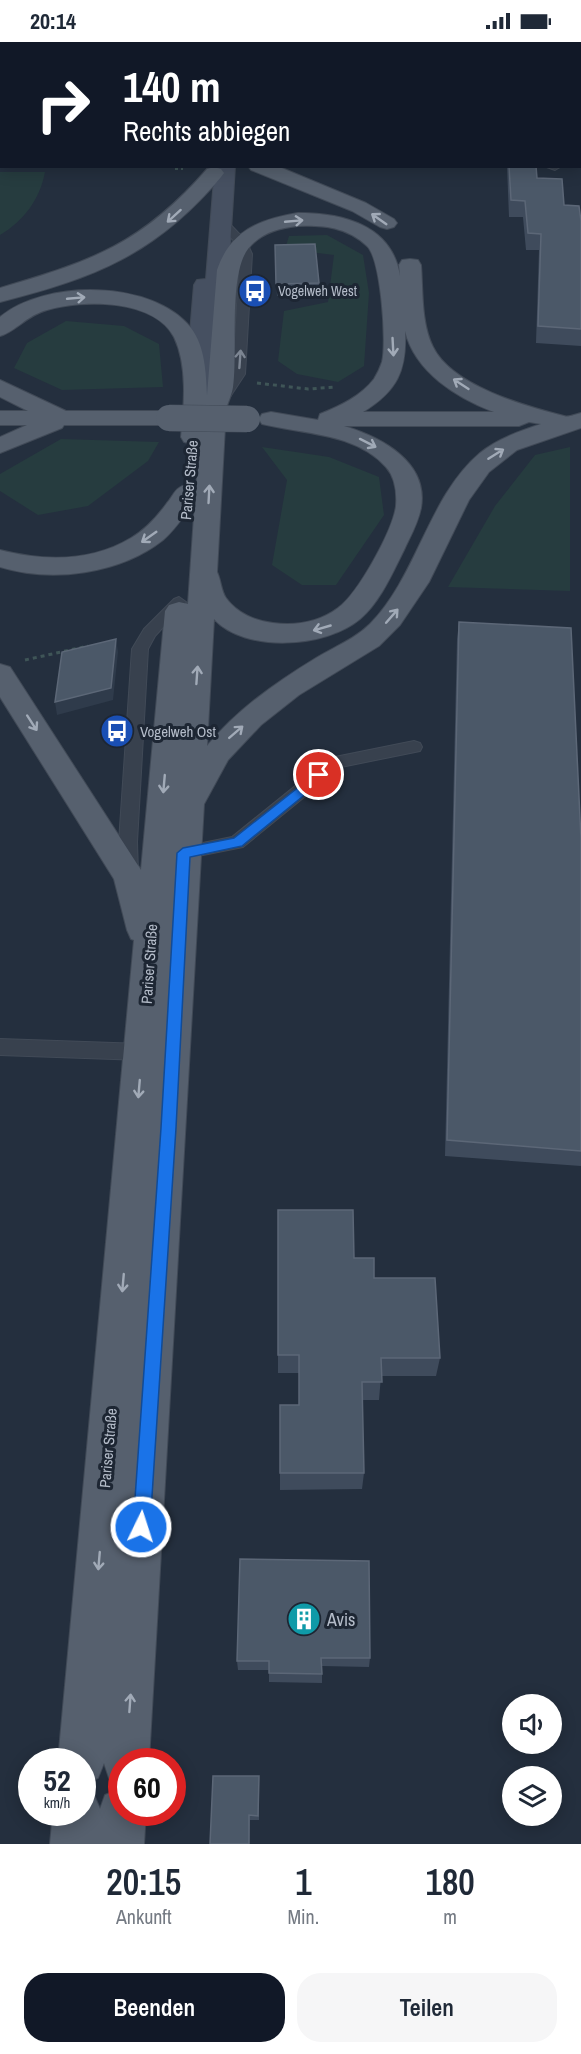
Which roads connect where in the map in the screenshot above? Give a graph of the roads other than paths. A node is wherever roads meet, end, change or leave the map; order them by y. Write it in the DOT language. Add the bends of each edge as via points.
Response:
graph roads {
  1 [pos="263,168"];
  2 [pos="218,169"];
  3 [pos="222,222"];
  4 [pos="242,243"];
  5 [pos="0,296"];
  6 [pos="10,315"];
  7 [pos="0,329"];
  8 [pos="3,390"];
  9 [pos="205,407"];
  10 [pos="0,418"];
  11 [pos="65,418"];
  12 [pos="259,419"];
  13 [pos="329,419"];
  14 [pos="572,420"];
  15 [pos="0,447"];
  16 [pos="188,493"];
  17 [pos="0,558"];
  18 [pos="204,573"];
  19 [pos="179,602"];
  20 [pos="12,667"];
  21 [pos="414,747"];
  22 [pos="185,835"];
  23 [pos="129,877"];
  24 [pos="148,968"];
  25 [pos="0,1047"];
  26 [pos="142,1052"];
  27 [pos="82,1748"];
  28 [pos="127,1748"];
  29 [pos="76,1826"];
  30 [pos="121,1826"];
  31 [pos="74,1844"];
  32 [pos="120,1844"];
  14 -- 1 [label="main road, one-way" via="509,409 479,396 436,365 422,347 409,259 401,241 380,218"];
  2 -- 3 [label="main road, Pariser Straße"];
  2 -- 5 [label="main road, one-way" via="176,215 133,245 87,267"];
  2 -- 9 [label="main road, Pariser Straße"];
  3 -- 4 [label="lane"];
  3 -- 9 [label="main road, Pariser Straße" via="211,376"];
  9 -- 4 [label="main road, one-way" via="221,388 228,270"];
  4 -- 13 [label="main road, one-way" via="253,233 284,221 316,220 363,233 386,260 394,361 377,390"];
  6 -- 7 [label="main road"];
  6 -- 9 [label="main road, one-way" via="51,301 93,297 118,299 152,309 182,333"];
  8 -- 11 [label="main road"];
  9 -- 16 [label="main road, Pariser Straße"];
  18 -- 9 [label="main road, Pariser Straße, one-way"];
  10 -- 11 [label="main road"];
  11 -- 12 [label="main road, bridge"];
  11 -- 15 [label="main road"];
  12 -- 13 [label="main road"];
  12 -- 18 [label="main road, one-way" via="330,429 371,444 398,465 408,482 410,504 366,597 333,625 275,633 251,628 233,620 216,605"];
  13 -- 14 [label="main road"];
  22 -- 14 [label="main road, one-way" via="212,757 265,706 378,632 401,606 466,480 491,456"];
  16 -- 17 [label="main road, one-way" via="156,533 90,563 58,567"];
  16 -- 19 [label="main road, Pariser Straße"];
  22 -- 18 [label="main road, Pariser Straße, one-way"];
  19 -- 23 [label="lane" via="149,633 140,649"];
  19 -- 24 [label="main road, Pariser Straße, one-way"];
  20 -- 23 [label="main road, one-way"];
  21 -- 22 [label="lane" via="336,762 237,842"];
  28 -- 22 [label="main road, Pariser Straße, one-way"];
  23 -- 24 [label="main road" via="142,924"];
  24 -- 26 [label="main road, Pariser Straße"];
  25 -- 26 [label="lane"];
  26 -- 27 [label="main road, Pariser Straße, one-way"];
  29 -- 31 [label="main road"];
  30 -- 32 [label="main road"];
}
